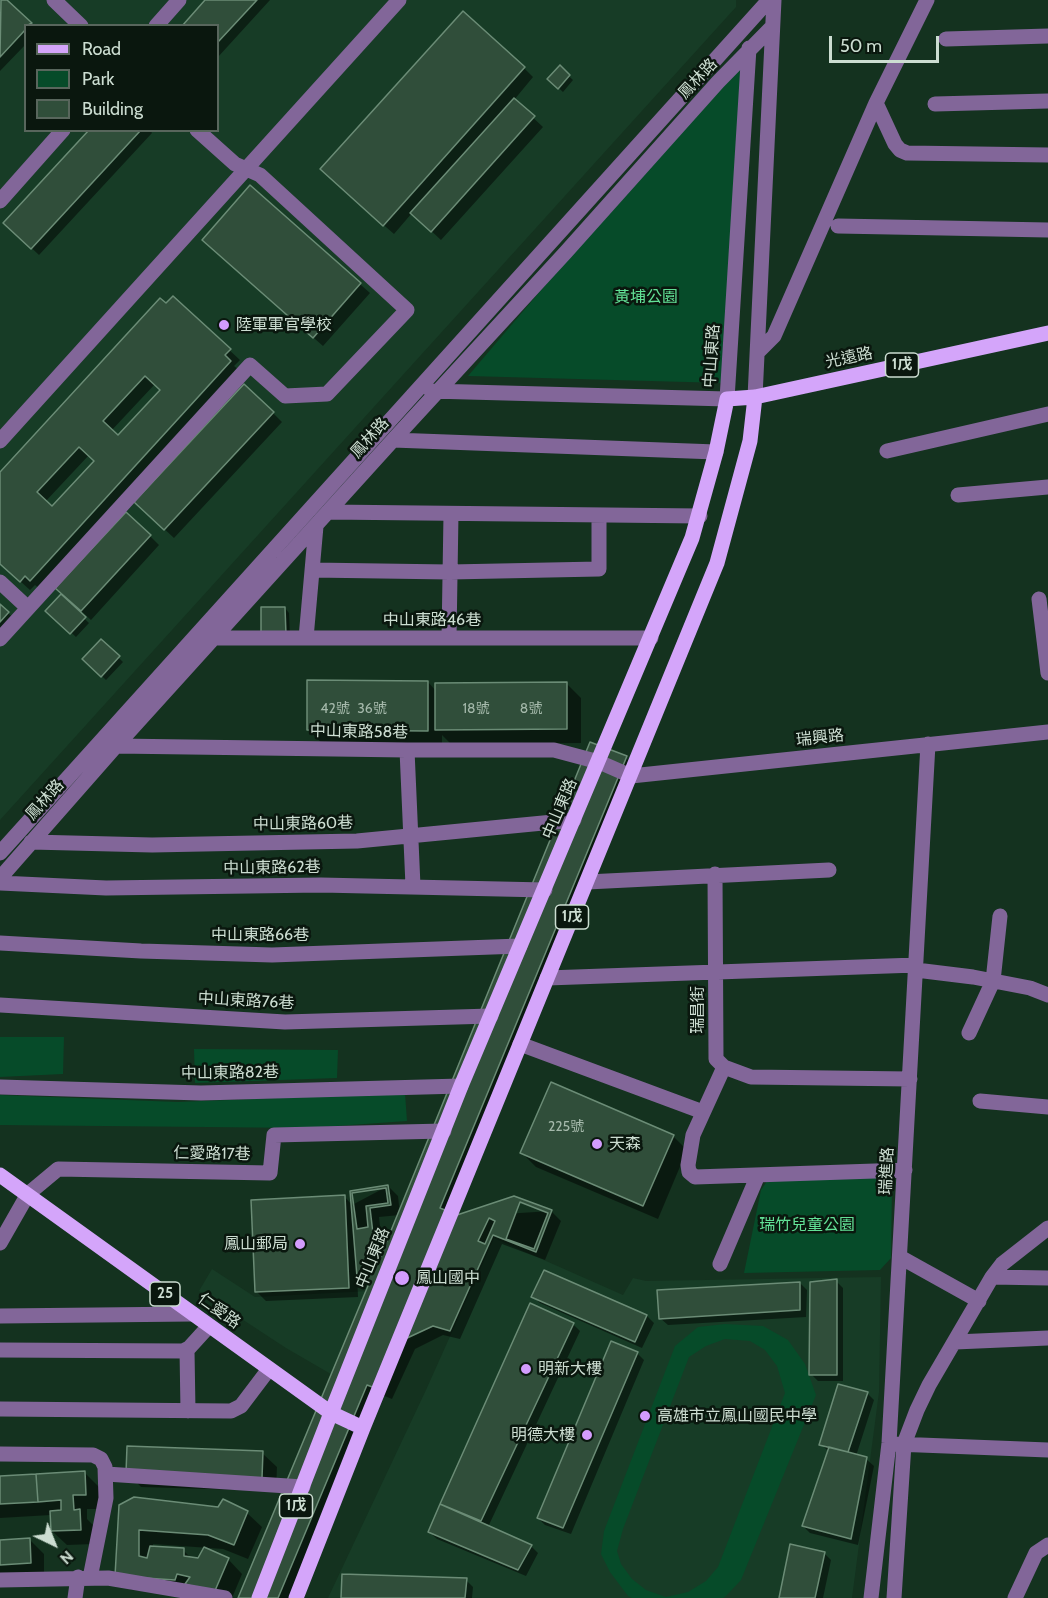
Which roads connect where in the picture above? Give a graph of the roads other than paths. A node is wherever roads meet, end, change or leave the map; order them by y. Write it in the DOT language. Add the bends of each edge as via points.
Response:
graph roads {
  1 [pos="54,0"];
  2 [pos="179,0"];
  3 [pos="399,0"];
  4 [pos="752,0"];
  5 [pos="769,0"];
  6 [pos="774,0"];
  7 [pos="927,0"];
  8 [pos="751,20"];
  9 [pos="79,24"];
  10 [pos="158,24"];
  11 [pos="772,27"];
  12 [pos="1048,36"];
  13 [pos="946,39"];
  14 [pos="749,52"];
  15 [pos="1048,101"];
  16 [pos="876,103"];
  17 [pos="935,104"];
  18 [pos="61,132"];
  19 [pos="199,132"];
  20 [pos="1048,155"];
  21 [pos="246,169"];
  22 [pos="0,201"];
  23 [pos="838,226"];
  24 [pos="1048,230"];
  25 [pos="1048,333"];
  26 [pos="758,352"];
  27 [pos="420,389"];
  28 [pos="437,392"];
  29 [pos="755,397"];
  30 [pos="727,399"];
  31 [pos="1048,414"];
  32 [pos="393,440"];
  33 [pos="0,441"];
  34 [pos="887,451"];
  35 [pos="716,452"];
  36 [pos="1048,487"];
  37 [pos="958,495"];
  38 [pos="328,512"];
  39 [pos="451,514"];
  40 [pos="599,515"];
  41 [pos="700,516"];
  42 [pos="316,526"];
  43 [pos="312,570"];
  44 [pos="450,572"];
  45 [pos="0,582"];
  46 [pos="1039,599"];
  47 [pos="28,608"];
  48 [pos="306,638"];
  49 [pos="449,638"];
  50 [pos="651,638"];
  51 [pos="0,639"];
  52 [pos="213,639"];
  53 [pos="1048,673"];
  54 [pos="1048,732"];
  55 [pos="928,744"];
  56 [pos="116,746"];
  57 [pos="407,750"];
  58 [pos="599,762"];
  59 [pos="631,776"];
  60 [pos="574,820"];
  61 [pos="411,835"];
  62 [pos="31,842"];
  63 [pos="0,853"];
  64 [pos="829,870"];
  65 [pos="715,874"];
  66 [pos="0,878"];
  67 [pos="587,882"];
  68 [pos="0,883"];
  69 [pos="413,886"];
  70 [pos="545,890"];
  71 [pos="1000,916"];
  72 [pos="0,943"];
  73 [pos="520,946"];
  74 [pos="916,968"];
  75 [pos="716,972"];
  76 [pos="547,978"];
  77 [pos="993,981"];
  78 [pos="1048,995"];
  79 [pos="0,1005"];
  80 [pos="491,1016"];
  81 [pos="969,1033"];
  82 [pos="520,1044"];
  83 [pos="724,1067"];
  84 [pos="910,1079"];
  85 [pos="461,1086"];
  86 [pos="0,1087"];
  87 [pos="980,1101"];
  88 [pos="1048,1107"];
  89 [pos="704,1112"];
  90 [pos="444,1131"];
  91 [pos="905,1170"];
  92 [pos="0,1175"];
  93 [pos="758,1175"];
  94 [pos="28,1194"];
  95 [pos="1048,1228"];
  96 [pos="0,1243"];
  97 [pos="900,1257"];
  98 [pos="720,1264"];
  99 [pos="992,1277"];
  100 [pos="1048,1278"];
  101 [pos="979,1301"];
  102 [pos="193,1314"];
  103 [pos="0,1316"];
  104 [pos="209,1326"];
  105 [pos="1048,1338"];
  106 [pos="956,1342"];
  107 [pos="0,1350"];
  108 [pos="187,1350"];
  109 [pos="269,1369"];
  110 [pos="0,1409"];
  111 [pos="188,1411"];
  112 [pos="331,1413"];
  113 [pos="363,1428"];
  114 [pos="897,1444"];
  115 [pos="1048,1450"];
  116 [pos="0,1454"];
  117 [pos="106,1474"];
  118 [pos="303,1487"];
  119 [pos="1048,1545"];
  120 [pos="84,1577"];
  121 [pos="0,1580"];
  122 [pos="75,1598"];
  123 [pos="225,1598"];
  124 [pos="259,1598"];
  125 [pos="296,1598"];
  126 [pos="871,1598"];
  127 [pos="894,1598"];
  128 [pos="1015,1598"];
  1 -- 9 [label="street"];
  2 -- 10 [label="street"];
  3 -- 21 [label="street"];
  4 -- 8 [label="street, 中山東路"];
  5 -- 8 [label="street, 鳳林路"];
  6 -- 11 [label="street"];
  7 -- 16 [label="street"];
  8 -- 14 [label="street, 中山東路"];
  8 -- 27 [label="street, 鳳林路"];
  11 -- 14 [label="street, 鳳林路"];
  11 -- 26 [label="street"];
  12 -- 13 [label="street"];
  14 -- 28 [label="street, 鳳林路"];
  14 -- 30 [label="street, 中山東路"];
  15 -- 17 [label="street"];
  16 -- 20 [label="street" via="895,144 907,153"];
  16 -- 26 [label="street" via="774,336"];
  18 -- 22 [label="street"];
  19 -- 21 [label="street"];
  21 -- 33 [label="street"];
  21 -- 47 [label="street" via="260,175 406,310 327,393 285,396 250,365"];
  23 -- 24 [label="street"];
  25 -- 29 [label="main road, 光遠路 / 1戊"];
  26 -- 29 [label="street"];
  27 -- 28 [label="street"];
  27 -- 63 [label="street, 鳳林路"];
  28 -- 30 [label="street"];
  28 -- 32 [label="street, 鳳林路"];
  29 -- 30 [label="main road, 光遠路 / 1戊"];
  29 -- 59 [label="main road, 1戊" via="750,441 717,563"];
  30 -- 35 [label="main road, 中山東路 / 1戊"];
  31 -- 34 [label="street"];
  32 -- 35 [label="street"];
  32 -- 38 [label="street, 鳳林路"];
  35 -- 41 [label="main road, 中山東路 / 1戊"];
  36 -- 37 [label="street"];
  38 -- 39 [label="street"];
  38 -- 42 [label="street, 鳳林路"];
  39 -- 40 [label="street"];
  39 -- 44 [label="street"];
  40 -- 41 [label="street"];
  40 -- 44 [label="street" via="599,569"];
  41 -- 50 [label="main road, 中山東路 / 1戊"];
  42 -- 43 [label="street"];
  42 -- 52 [label="street, 鳳林路"];
  43 -- 44 [label="street"];
  43 -- 48 [label="street"];
  44 -- 49 [label="street"];
  45 -- 47 [label="street"];
  46 -- 53 [label="street"];
  47 -- 51 [label="street"];
  48 -- 49 [label="street, 中山東路46巷"];
  48 -- 52 [label="street, 中山東路46巷"];
  49 -- 50 [label="street, 中山東路46巷"];
  50 -- 58 [label="main road, 中山東路 / 1戊"];
  52 -- 56 [label="street, 鳳林路"];
  54 -- 55 [label="street, 瑞興路"];
  55 -- 59 [label="street, 瑞興路"];
  55 -- 74 [label="street, 瑞進路"];
  56 -- 57 [label="street, 中山東路58巷"];
  56 -- 62 [label="street, 鳳林路"];
  57 -- 58 [label="street, 中山東路58巷" via="554,750"];
  57 -- 61 [label="street"];
  58 -- 59 [label="street, 瑞興路"];
  58 -- 60 [label="main road, 中山東路 / 1戊"];
  59 -- 67 [label="main road, 1戊"];
  60 -- 61 [label="street, 中山東路60巷"];
  60 -- 70 [label="main road, 中山東路 / 1戊"];
  61 -- 62 [label="street, 中山東路60巷" via="357,841 164,845"];
  61 -- 69 [label="street"];
  62 -- 66 [label="street, 鳳林路"];
  64 -- 65 [label="street"];
  65 -- 67 [label="street"];
  65 -- 75 [label="street, 瑞昌街"];
  67 -- 76 [label="main road, 1戊"];
  68 -- 69 [label="street, 中山東路62巷" via="106,888"];
  69 -- 70 [label="street, 中山東路62巷"];
  70 -- 73 [label="main road, 中山東路 / 1戊"];
  71 -- 77 [label="street"];
  72 -- 73 [label="street, 中山東路66巷" via="272,955"];
  73 -- 80 [label="main road, 中山東路 / 1戊"];
  74 -- 75 [label="street"];
  74 -- 77 [label="street"];
  74 -- 84 [label="street, 瑞進路"];
  75 -- 76 [label="street"];
  75 -- 83 [label="street, 瑞昌街" via="716,1059"];
  76 -- 82 [label="main road, 1戊"];
  77 -- 78 [label="street"];
  77 -- 81 [label="street"];
  79 -- 80 [label="street, 中山東路76巷" via="285,1022"];
  80 -- 85 [label="main road, 中山東路 / 1戊"];
  82 -- 89 [label="street"];
  82 -- 113 [label="main road, 1戊"];
  83 -- 84 [label="street" via="751,1077"];
  83 -- 89 [label="street"];
  84 -- 91 [label="street, 瑞進路"];
  85 -- 86 [label="street, 中山東路82巷" via="201,1092"];
  85 -- 90 [label="main road, 中山東路 / 1戊"];
  87 -- 88 [label="street"];
  89 -- 93 [label="street" via="693,1135 689,1172 695,1177"];
  90 -- 94 [label="street, 仁愛路17巷" via="274,1135 270,1173 58,1169"];
  90 -- 112 [label="main road, 中山東路 / 1戊"];
  91 -- 93 [label="street"];
  91 -- 97 [label="street, 瑞進路"];
  92 -- 94 [label="main road, 仁愛路 / 25"];
  93 -- 98 [label="street"];
  94 -- 96 [label="street"];
  94 -- 102 [label="main road, 仁愛路 / 25"];
  95 -- 99 [label="street" via="1002,1264"];
  97 -- 101 [label="street"];
  97 -- 114 [label="street, 瑞進路"];
  99 -- 100 [label="street"];
  99 -- 101 [label="street"];
  101 -- 106 [label="street"];
  102 -- 103 [label="street"];
  102 -- 104 [label="main road, 仁愛路 / 25"];
  104 -- 108 [label="street"];
  104 -- 109 [label="main road, 仁愛路 / 25"];
  105 -- 106 [label="street"];
  106 -- 114 [label="street"];
  107 -- 108 [label="street"];
  108 -- 111 [label="street"];
  109 -- 111 [label="street" via="236,1410"];
  109 -- 112 [label="main road, 仁愛路 / 25"];
  110 -- 111 [label="street"];
  112 -- 113 [label="main road, 仁愛路 / 25"];
  112 -- 118 [label="main road, 中山東路 / 1戊"];
  113 -- 125 [label="main road, 1戊"];
  114 -- 115 [label="street"];
  114 -- 126 [label="street, 瑞進路"];
  114 -- 127 [label="street"];
  116 -- 117 [label="street" via="93,1455 101,1459"];
  117 -- 118 [label="street"];
  117 -- 120 [label="street" via="106,1498"];
  118 -- 124 [label="main road, 中山東路 / 1戊"];
  119 -- 128 [label="street" via="1036,1553"];
  120 -- 121 [label="street"];
  120 -- 122 [label="street"];
  120 -- 123 [label="street"];
}
